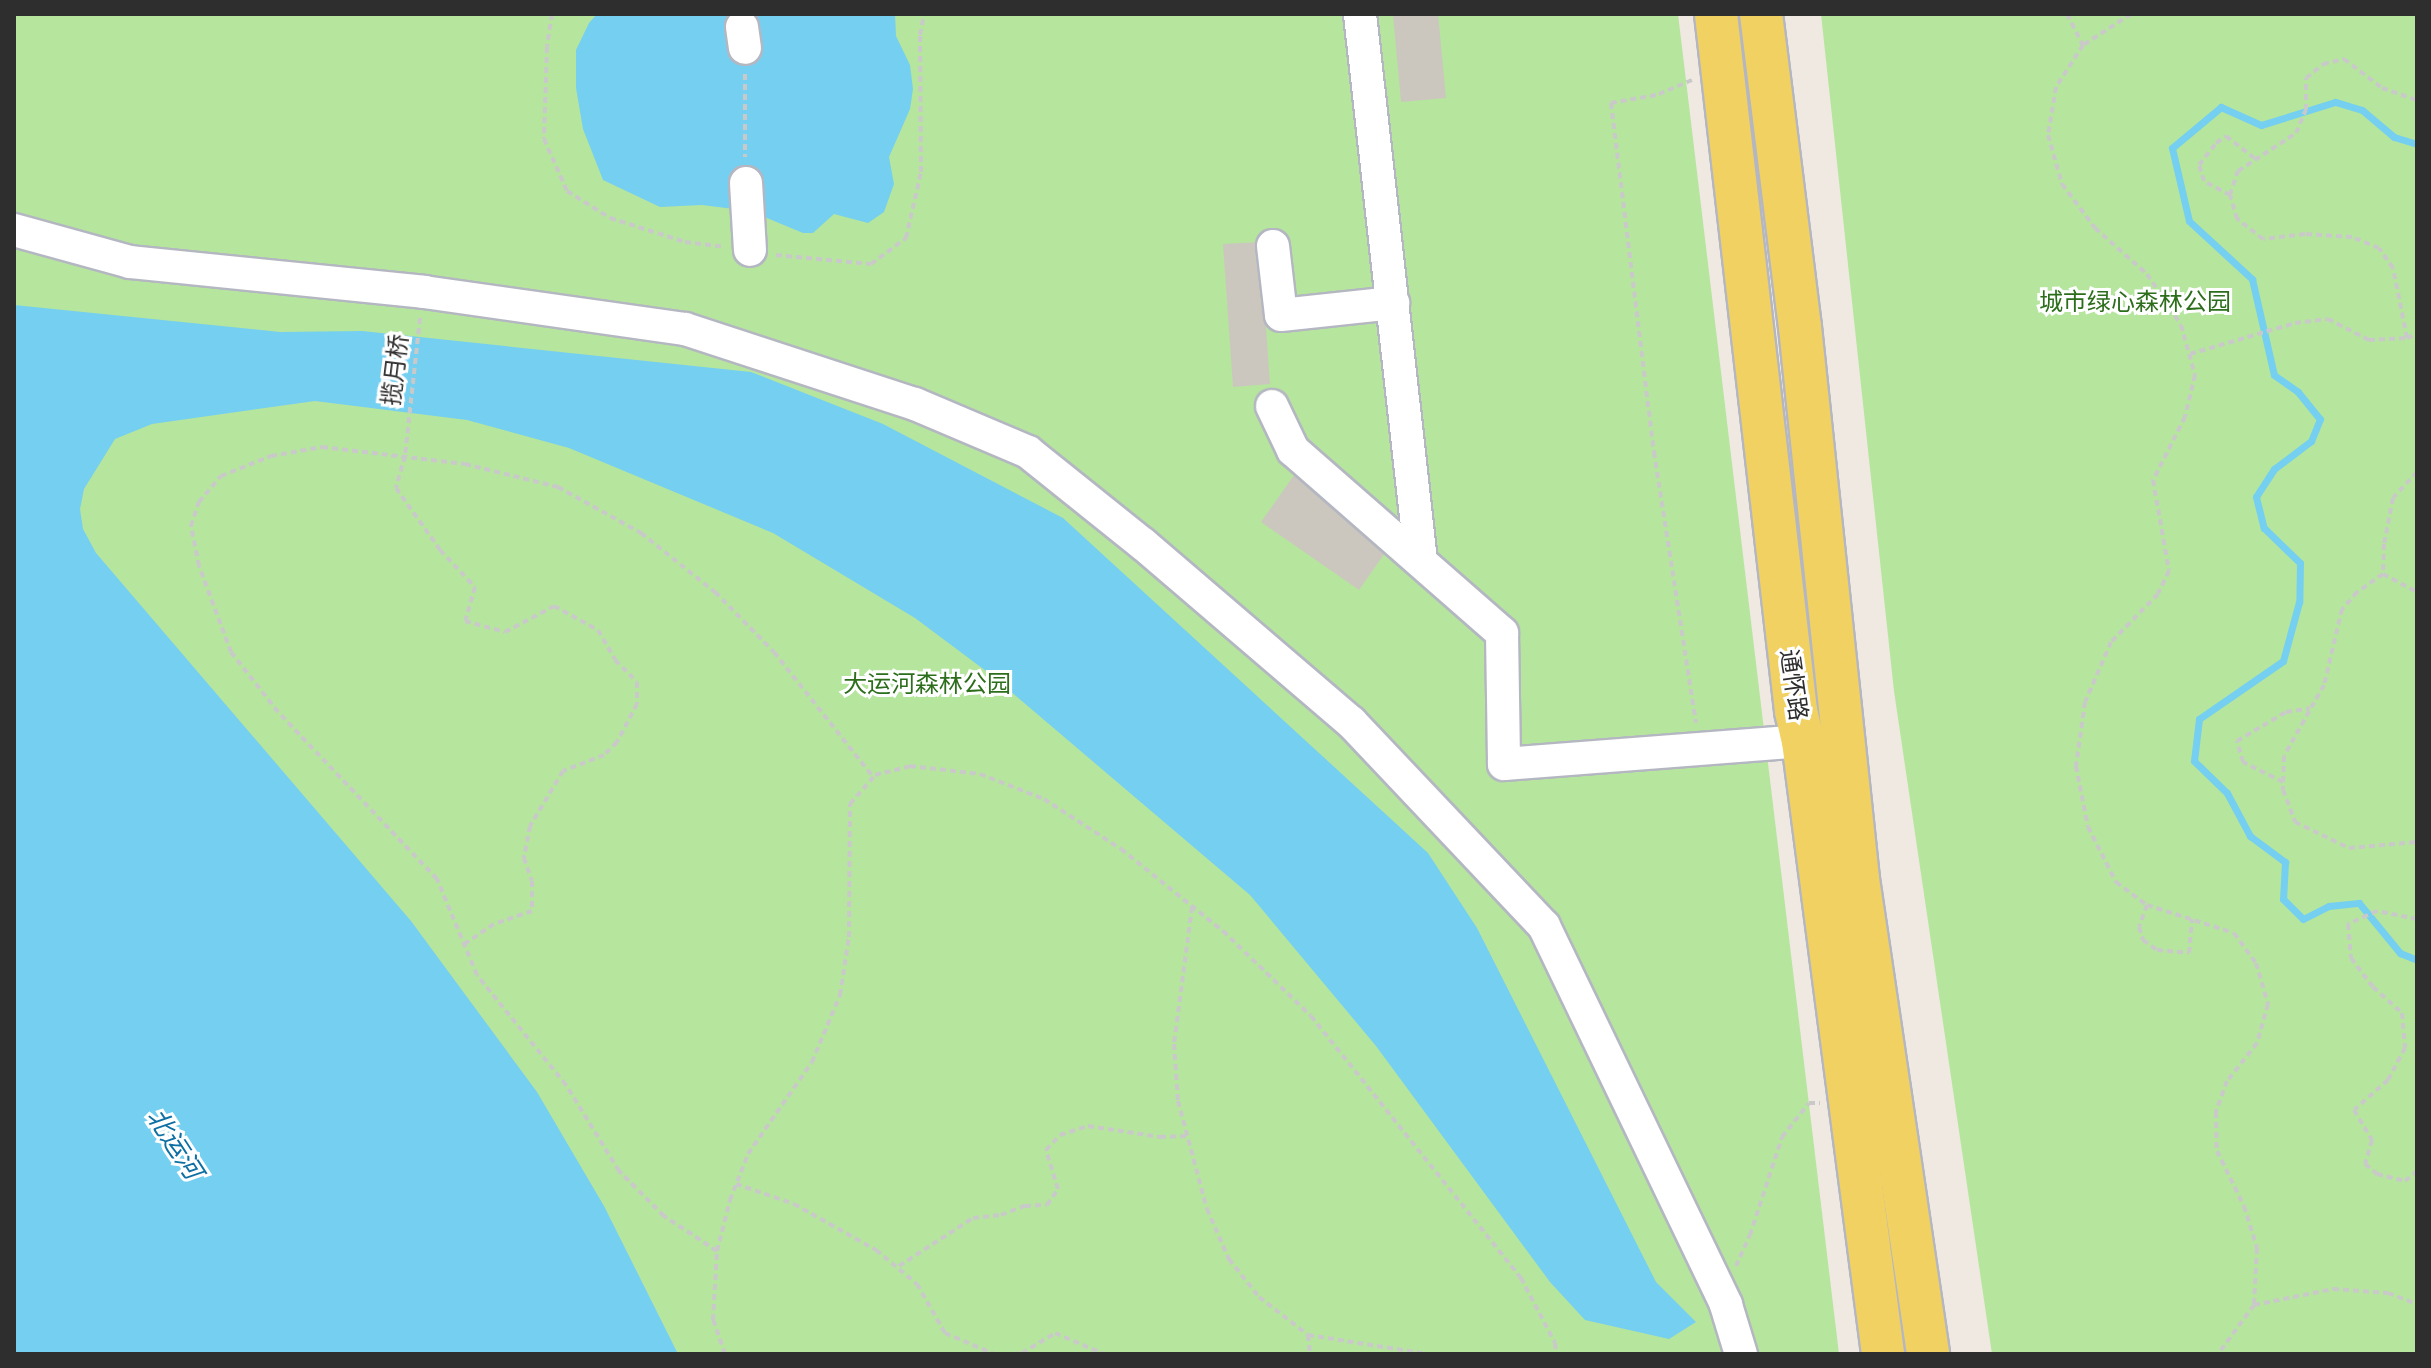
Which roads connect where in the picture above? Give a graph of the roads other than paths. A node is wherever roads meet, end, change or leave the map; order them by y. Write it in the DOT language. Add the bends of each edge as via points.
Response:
graph roads {
  1 [pos="1360,14"];
  2 [pos="1716,14"];
  3 [pos="1761,14"];
  4 [pos="746,183"];
  5 [pos="14,230"];
  6 [pos="748,236"];
  7 [pos="1273,246"];
  8 [pos="1393,303"];
  9 [pos="1272,406"];
  10 [pos="1421,561"];
  11 [pos="1803,741"];
  12 [pos="1741,1354"];
  13 [pos="1883,1354"];
  14 [pos="1928,1354"];
  1 -- 8 [label="street"];
  2 -- 11 [label="main road, 通怀路"];
  3 -- 14 [label="main road, 通怀路" via="1802,342 1858,879"];
  4 -- 6 [label="street"];
  5 -- 12 [label="street" via="130,262 424,292 685,329 915,404 1028,452 1351,722 1544,926 1716,1285"];
  7 -- 8 [label="street" via="1281,315"];
  8 -- 10 [label="street"];
  9 -- 10 [label="street" via="1293,450"];
  10 -- 11 [label="street" via="1502,633 1504,764"];
  11 -- 13 [label="main road, 通怀路"];
}
